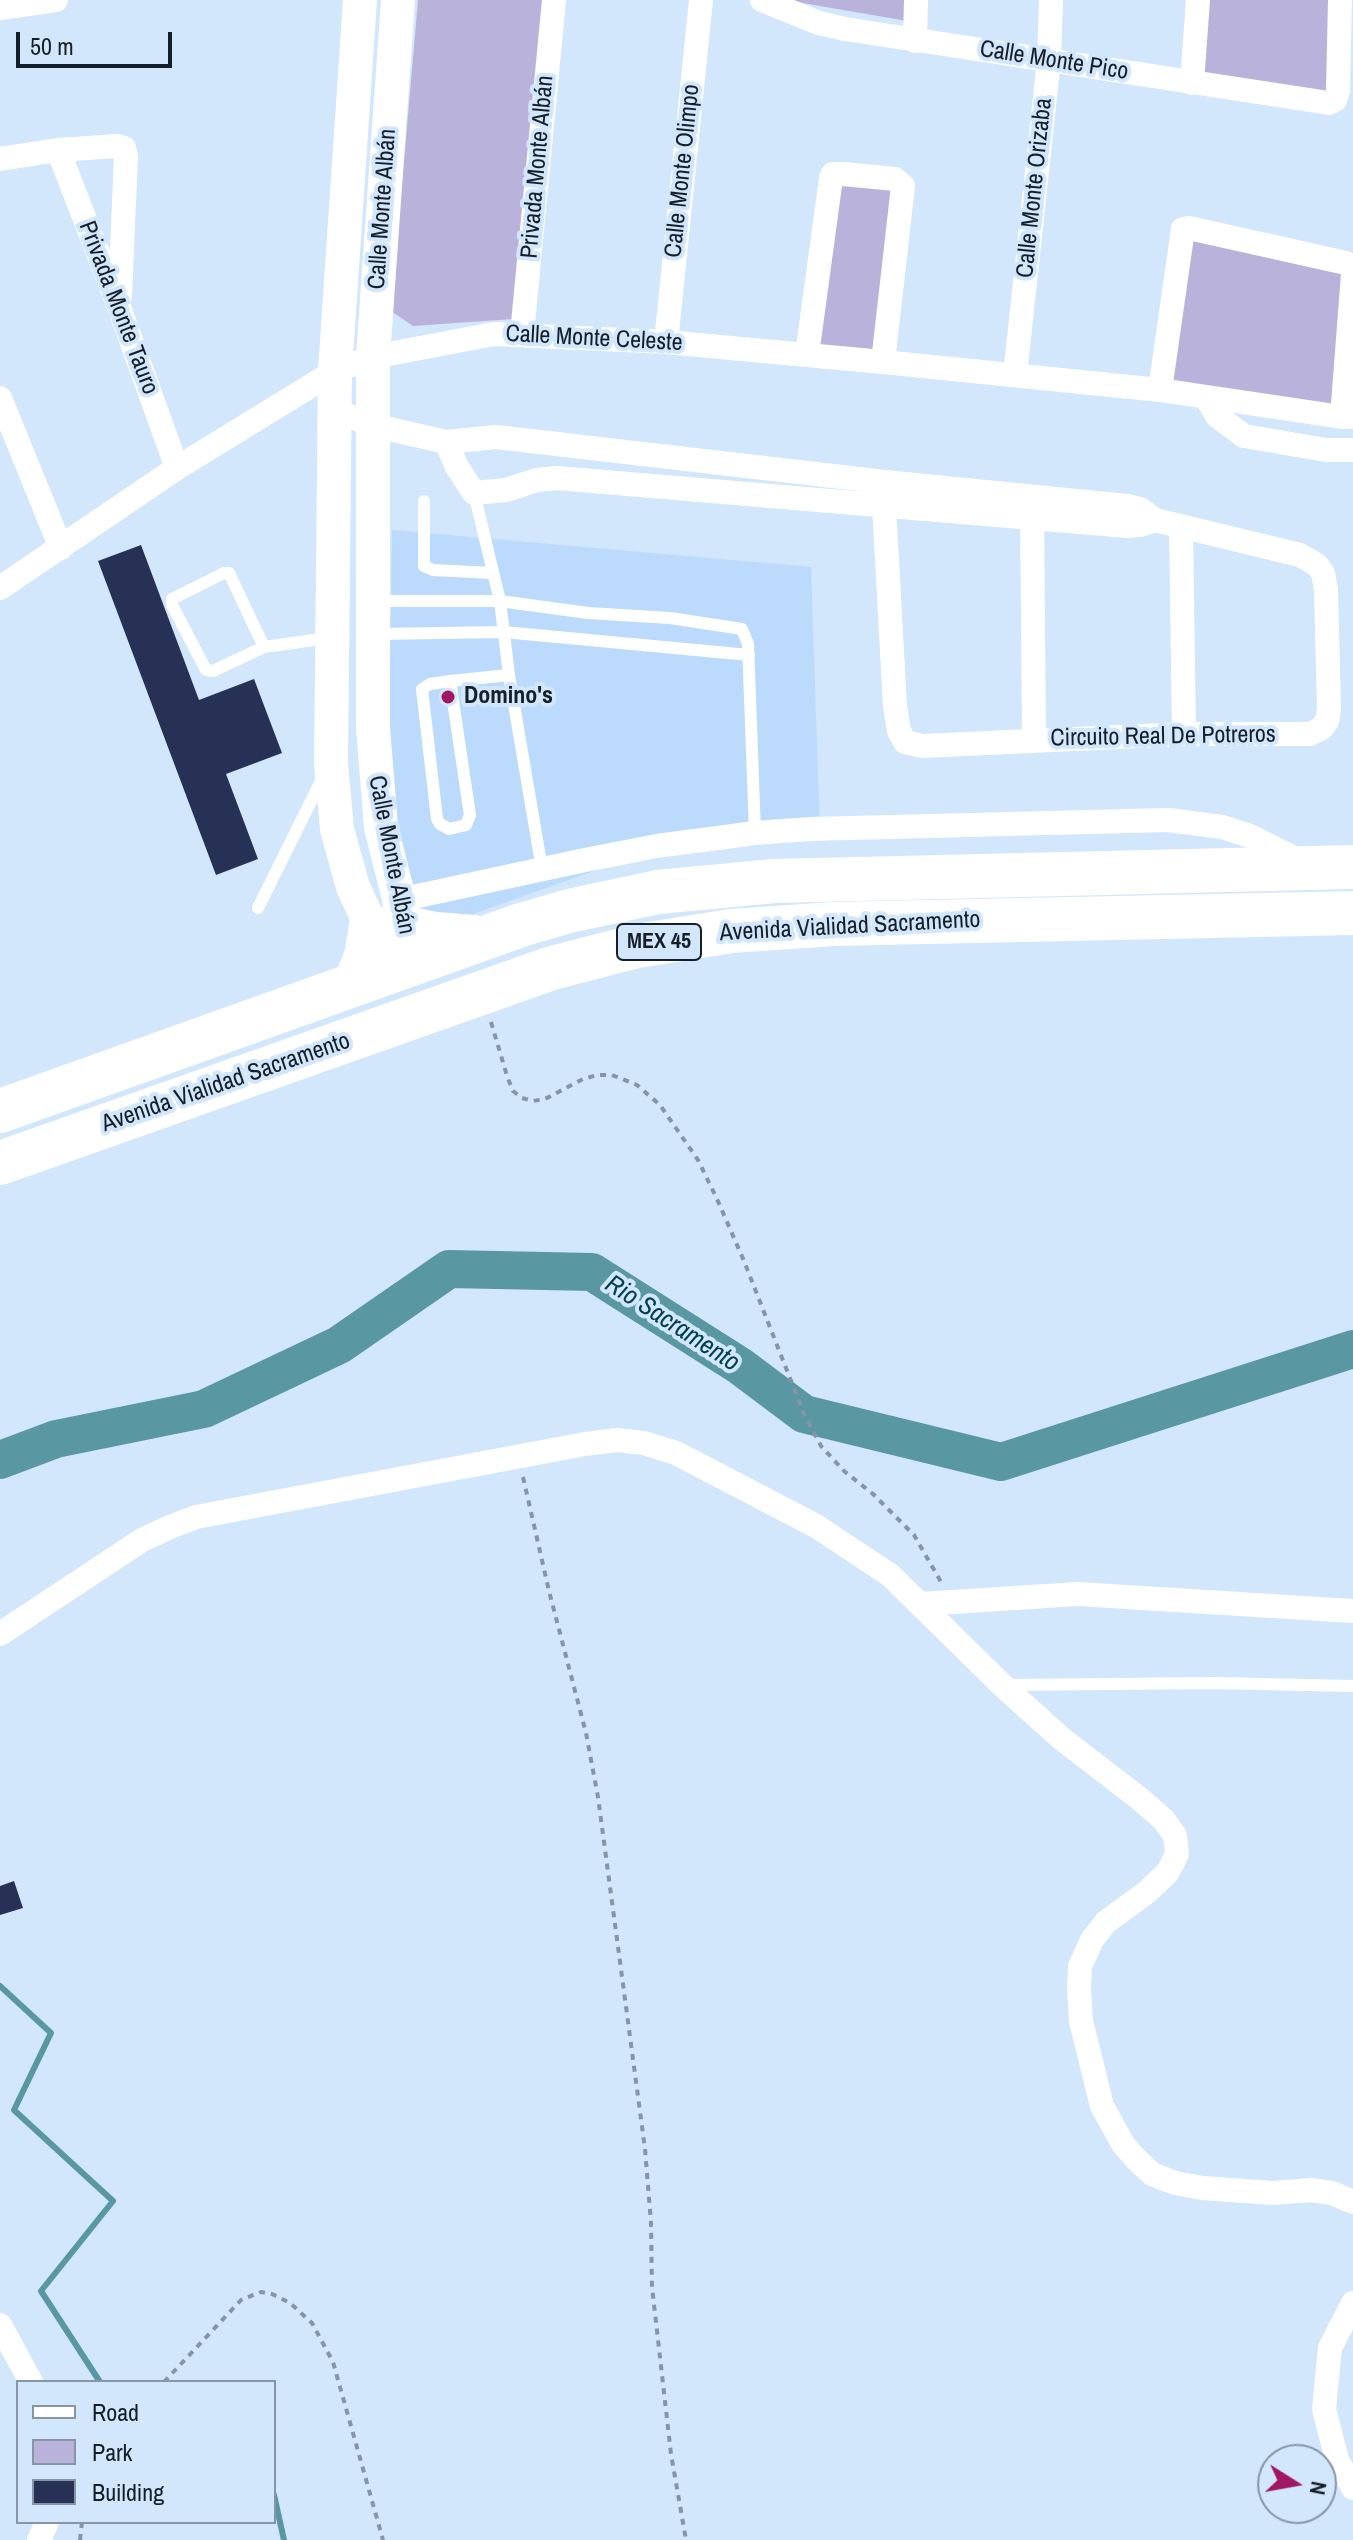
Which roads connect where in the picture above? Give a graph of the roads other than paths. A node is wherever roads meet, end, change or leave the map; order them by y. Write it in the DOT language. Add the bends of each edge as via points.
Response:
graph roads {
  1 [pos="56,0"];
  2 [pos="360,0"];
  3 [pos="398,0"];
  4 [pos="554,0"];
  5 [pos="701,0"];
  6 [pos="762,0"];
  7 [pos="916,0"];
  8 [pos="1051,0"];
  9 [pos="1198,0"];
  10 [pos="1340,0"];
  11 [pos="0,8"];
  12 [pos="915,41"];
  13 [pos="1049,60"];
  14 [pos="1192,83"];
  15 [pos="58,150"];
  16 [pos="0,159"];
  17 [pos="1353,271"];
  18 [pos="119,307"];
  19 [pos="522,334"];
  20 [pos="666,342"];
  21 [pos="807,355"];
  22 [pos="373,357"];
  23 [pos="883,362"];
  24 [pos="335,371"];
  25 [pos="1015,375"];
  26 [pos="1160,390"];
  27 [pos="1206,397"];
  28 [pos="0,398"];
  29 [pos="334,410"];
  30 [pos="1348,417"];
  31 [pos="372,425"];
  32 [pos="446,442"];
  33 [pos="1353,450"];
  34 [pos="177,468"];
  35 [pos="474,493"];
  36 [pos="884,494"];
  37 [pos="424,501"];
  38 [pos="1032,508"];
  39 [pos="1181,526"];
  40 [pos="61,548"];
  41 [pos="493,573"];
  42 [pos="0,588"];
  43 [pos="500,601"];
  44 [pos="588,613"];
  45 [pos="372,617"];
  46 [pos="504,632"];
  47 [pos="331,638"];
  48 [pos="589,641"];
  49 [pos="264,647"];
  50 [pos="749,655"];
  51 [pos="509,675"];
  52 [pos="450,681"];
  53 [pos="1184,734"];
  54 [pos="1034,741"];
  55 [pos="331,764"];
  56 [pos="755,833"];
  57 [pos="1333,867"];
  58 [pos="542,869"];
  59 [pos="258,908"];
  60 [pos="1353,913"];
  61 [pos="396,929"];
  62 [pos="552,968"];
  63 [pos="360,1037"];
  64 [pos="0,1111"];
  65 [pos="0,1163"];
  66 [pos="921,1604"];
  67 [pos="1353,1611"];
  68 [pos="0,1634"];
  69 [pos="1002,1685"];
  70 [pos="1353,1686"];
  71 [pos="1353,2202"];
  72 [pos="1353,2303"];
  73 [pos="0,2325"];
  74 [pos="30,2380"];
  75 [pos="1353,2488"];
  1 -- 11 [label="street"];
  2 -- 24 [label="main road, Calle Monte Albán"];
  3 -- 22 [label="main road, Calle Monte Albán"];
  4 -- 19 [label="street, Privada Monte Albán"];
  5 -- 20 [label="street, Calle Monte Olimpo"];
  6 -- 12 [label="street, Calle Monte Pico" via="819,23"];
  7 -- 12 [label="street"];
  8 -- 13 [label="street, Calle Monte Orizaba"];
  9 -- 14 [label="street"];
  10 -- 14 [label="street, Calle Monte Pico" via="1338,91 1333,102"];
  12 -- 13 [label="street, Calle Monte Pico"];
  13 -- 14 [label="street, Calle Monte Pico"];
  13 -- 25 [label="street, Calle Monte Orizaba"];
  15 -- 16 [label="street"];
  15 -- 18 [label="street, Privada Monte Tauro"];
  15 -- 18 [label="street" via="120,146 126,152"];
  17 -- 26 [label="street" via="1346,263 1183,229"];
  17 -- 30 [label="street"];
  18 -- 34 [label="street, Privada Monte Tauro"];
  19 -- 20 [label="street, Calle Monte Celeste"];
  19 -- 22 [label="street, Calle Monte Celeste" via="494,334"];
  20 -- 21 [label="street, Calle Monte Celeste"];
  21 -- 23 [label="street, Calle Monte Celeste"];
  21 -- 23 [label="street" via="835,173 895,179 903,187"];
  22 -- 24 [label="street, Calle Monte Celeste"];
  22 -- 31 [label="main road, Calle Monte Albán"];
  23 -- 25 [label="street, Calle Monte Celeste"];
  24 -- 29 [label="main road, Calle Monte Albán"];
  24 -- 34 [label="street, Calle Monte Celeste"];
  25 -- 26 [label="street, Calle Monte Celeste"];
  26 -- 27 [label="street, Calle Monte Celeste"];
  27 -- 30 [label="street, Calle Monte Celeste"];
  27 -- 33 [label="street" via="1217,416 1244,436"];
  28 -- 40 [label="street"];
  29 -- 31 [label="street, Circuito Real De Potreros"];
  29 -- 47 [label="main road, Calle Monte Albán"];
  31 -- 32 [label="street, Circuito Real De Potreros"];
  31 -- 45 [label="main road, Calle Monte Albán"];
  32 -- 35 [label="street"];
  32 -- 36 [label="street, Circuito Real De Potreros" via="496,437"];
  34 -- 40 [label="street, Calle Monte Celeste"];
  35 -- 36 [label="street, Circuito Real De Potreros" via="557,478"];
  35 -- 41 [label="lane"];
  36 -- 38 [label="street, Circuito Real De Potreros"];
  36 -- 54 [label="street, Circuito Real De Potreros" via="901,737 922,746"];
  37 -- 41 [label="lane" via="424,566"];
  38 -- 39 [label="street, Circuito Real De Potreros" via="1127,506"];
  38 -- 54 [label="street"];
  39 -- 53 [label="street"];
  39 -- 53 [label="street, Circuito Real De Potreros" via="1300,555 1317,565 1326,589 1329,709 1327,721 1310,734"];
  40 -- 42 [label="street, Calle Monte Celeste"];
  41 -- 43 [label="lane"];
  43 -- 44 [label="lane"];
  43 -- 45 [label="lane"];
  43 -- 46 [label="lane"];
  44 -- 48 [label="lane"];
  44 -- 50 [label="lane" via="735,627 744,633"];
  45 -- 46 [label="lane"];
  45 -- 61 [label="main road, Calle Monte Albán" via="377,800"];
  46 -- 48 [label="lane"];
  46 -- 51 [label="lane"];
  47 -- 49 [label="lane"];
  47 -- 55 [label="main road, Calle Monte Albán"];
  48 -- 50 [label="lane"];
  49 -- 49 [label="lane" via="206,670 172,599 229,573"];
  50 -- 56 [label="lane"];
  51 -- 52 [label="lane"];
  51 -- 58 [label="lane"];
  52 -- 52 [label="lane" via="425,686 422,695 437,819 449,829 466,825 470,815"];
  53 -- 54 [label="street, Circuito Real De Potreros"];
  55 -- 59 [label="lane"];
  55 -- 61 [label="main road, Calle Monte Albán" via="336,818 353,887"];
  56 -- 57 [label="street" via="1168,820 1222,827"];
  56 -- 58 [label="street"];
  57 -- 61 [label="highway, Avenida Vialidad Sacramento / MEX 45" via="800,880 612,901 483,938"];
  58 -- 61 [label="street"];
  60 -- 62 [label="highway, Avenida Vialidad Sacramento / MEX 45" via="783,926 685,937"];
  61 -- 62 [label="highway" via="439,973"];
  61 -- 63 [label="highway" via="390,1002"];
  61 -- 64 [label="highway, Avenida Vialidad Sacramento / MEX 45" via="356,982"];
  62 -- 63 [label="highway, Avenida Vialidad Sacramento / MEX 45"];
  63 -- 65 [label="highway, Avenida Vialidad Sacramento / MEX 45"];
  66 -- 67 [label="street" via="1078,1594"];
  66 -- 68 [label="street" via="890,1575 816,1526 676,1453 617,1440 196,1517 142,1540"];
  66 -- 69 [label="street"];
  69 -- 70 [label="lane"];
  69 -- 71 [label="street" via="1140,1799 1175,1836 1177,1854 1168,1872 1106,1922 1080,1966 1081,2021 1102,2106 1123,2144 1152,2174 1175,2183 1273,2193 1311,2190"];
  72 -- 75 [label="street" via="1330,2348 1324,2409 1337,2460"];
  73 -- 74 [label="street"];
}
